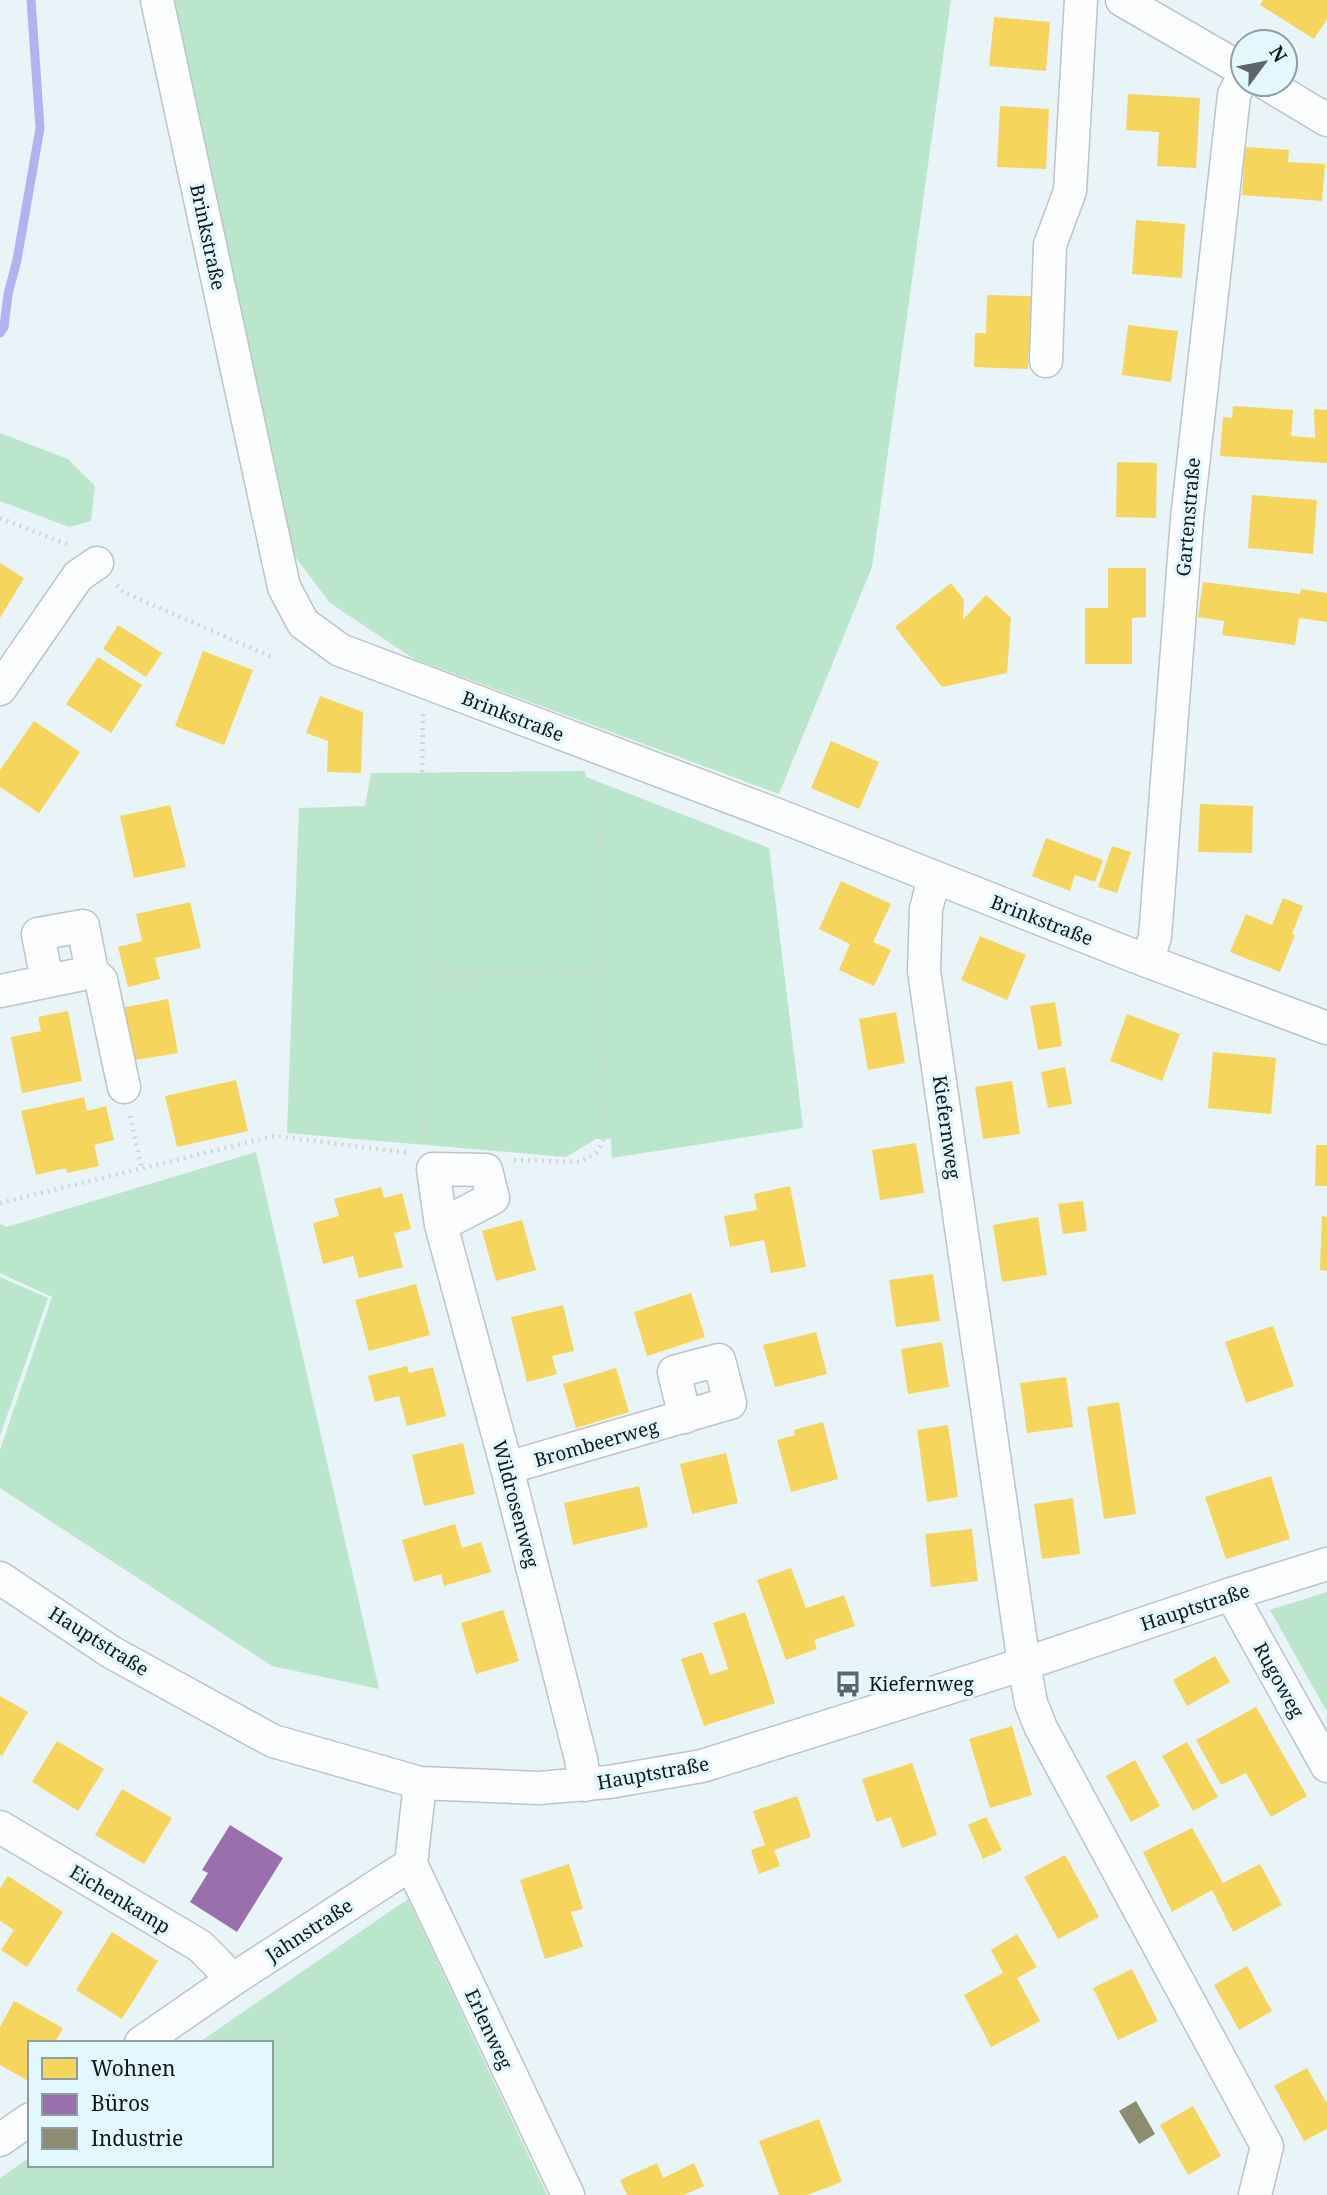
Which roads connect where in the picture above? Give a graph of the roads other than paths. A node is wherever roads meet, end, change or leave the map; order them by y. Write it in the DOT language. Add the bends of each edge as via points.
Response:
graph roads {
  1 [pos="157,0"];
  2 [pos="1081,0"];
  3 [pos="1122,0"];
  4 [pos="1229,62"];
  5 [pos="1234,98"];
  6 [pos="1290,98"];
  7 [pos="1327,120"];
  8 [pos="1046,361"];
  9 [pos="97,563"];
  10 [pos="0,689"];
  11 [pos="934,878"];
  12 [pos="1147,961"];
  13 [pos="92,972"];
  14 [pos="47,981"];
  15 [pos="0,991"];
  16 [pos="1327,1028"];
  17 [pos="124,1087"];
  18 [pos="441,1225"];
  19 [pos="685,1418"];
  20 [pos="507,1468"];
  21 [pos="1327,1564"];
  22 [pos="0,1578"];
  23 [pos="1231,1594"];
  24 [pos="1024,1664"];
  25 [pos="1327,1766"];
  26 [pos="420,1783"];
  27 [pos="585,1785"];
  28 [pos="0,1827"];
  29 [pos="411,1864"];
  30 [pos="232,1980"];
  31 [pos="144,2041"];
  32 [pos="28,2120"];
  33 [pos="0,2140"];
  34 [pos="568,2195"];
  35 [pos="1255,2195"];
  1 -- 11 [label="street, Brinkstraße" via="284,587 303,623 340,650"];
  2 -- 8 [label="street" via="1070,191 1050,245"];
  3 -- 4 [label="street"];
  5 -- 12 [label="street, Gartenstraße" via="1187,519 1155,937"];
  6 -- 7 [label="street"];
  9 -- 10 [label="street" via="78,576"];
  11 -- 12 [label="street, Brinkstraße"];
  11 -- 24 [label="street, Kiefernweg" via="926,909 924,971"];
  12 -- 16 [label="street, Brinkstraße"];
  13 -- 14 [label="street"];
  13 -- 14 [label="street" via="83,926 37,934"];
  13 -- 17 [label="street" via="101,980"];
  14 -- 15 [label="street"];
  18 -- 18 [label="street, Wildrosenweg" via="429,1162 486,1170 493,1198"];
  18 -- 20 [label="street, Wildrosenweg"];
  19 -- 20 [label="street, Brombeerweg"];
  20 -- 27 [label="street, Wildrosenweg"];
  21 -- 23 [label="street, Hauptstraße"];
  22 -- 26 [label="street, Hauptstraße" via="111,1652 273,1741"];
  23 -- 24 [label="street, Hauptstraße"];
  23 -- 25 [label="street, Rugoweg"];
  24 -- 27 [label="street, Hauptstraße" via="702,1766"];
  24 -- 35 [label="street, Kiefernweg" via="1041,1728 1267,2146"];
  26 -- 27 [label="street, Hauptstraße" via="539,1788"];
  26 -- 29 [label="street"];
  28 -- 30 [label="street, Eichenkamp" via="200,1946"];
  29 -- 30 [label="street, Jahnstraße"];
  29 -- 34 [label="street, Erlenweg"];
  30 -- 31 [label="street, Jahnstraße"];
  32 -- 33 [label="street"];
}
